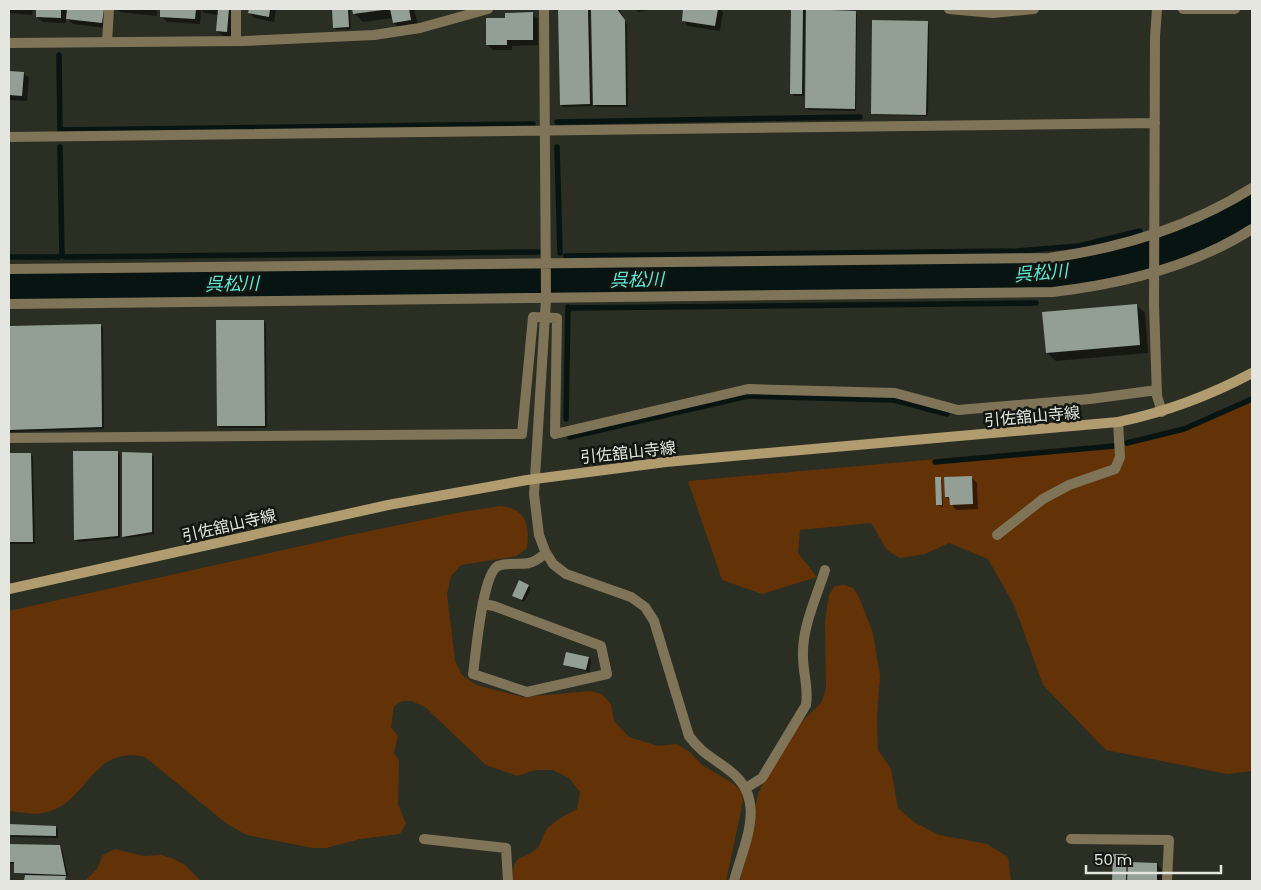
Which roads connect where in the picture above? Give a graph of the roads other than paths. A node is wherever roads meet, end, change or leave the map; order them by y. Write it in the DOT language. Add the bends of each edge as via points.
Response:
graph roads {
  1 [pos="109,9"];
  2 [pos="236,9"];
  3 [pos="488,9"];
  4 [pos="544,9"];
  5 [pos="949,9"];
  6 [pos="1034,9"];
  7 [pos="1158,9"];
  8 [pos="1183,9"];
  9 [pos="1234,9"];
  10 [pos="979,11"];
  11 [pos="236,41"];
  12 [pos="107,42"];
  13 [pos="9,43"];
  14 [pos="1155,123"];
  15 [pos="545,131"];
  16 [pos="9,137"];
  17 [pos="1252,188"];
  18 [pos="1252,230"];
  19 [pos="1154,238"];
  20 [pos="546,266"];
  21 [pos="9,269"];
  22 [pos="1154,269"];
  23 [pos="546,297"];
  24 [pos="9,304"];
  25 [pos="545,317"];
  26 [pos="1252,373"];
  27 [pos="1157,390"];
  28 [pos="1162,412"];
  29 [pos="1118,422"];
  30 [pos="9,438"];
  31 [pos="535,479"];
  32 [pos="997,535"];
  33 [pos="546,553"];
  34 [pos="825,570"];
  35 [pos="9,589"];
  36 [pos="483,604"];
  37 [pos="746,788"];
  38 [pos="424,839"];
  39 [pos="1071,839"];
  40 [pos="508,881"];
  41 [pos="734,881"];
  42 [pos="1167,881"];
  1 -- 12 [label="street"];
  2 -- 11 [label="street"];
  3 -- 11 [label="street" via="420,28 374,35"];
  4 -- 15 [label="street"];
  5 -- 10 [label="street"];
  6 -- 10 [label="street"];
  7 -- 14 [label="street"];
  8 -- 9 [label="street"];
  11 -- 12 [label="street"];
  12 -- 13 [label="street"];
  14 -- 15 [label="street"];
  14 -- 19 [label="street"];
  15 -- 16 [label="street"];
  15 -- 20 [label="street"];
  17 -- 19 [label="street"];
  18 -- 22 [label="street" via="1217,248"];
  19 -- 20 [label="street" via="1081,254 1017,260"];
  19 -- 22 [label="street"];
  20 -- 21 [label="street"];
  20 -- 23 [label="street"];
  22 -- 23 [label="street" via="1087,288 1019,294"];
  22 -- 27 [label="street"];
  23 -- 24 [label="street"];
  23 -- 25 [label="street"];
  25 -- 27 [label="street" via="557,318 555,434 748,389 895,393 958,410"];
  25 -- 30 [label="street" via="533,317 522,434"];
  25 -- 31 [label="street"];
  26 -- 28 [label="main road, 引佐舘山寺線" via="1203,397"];
  27 -- 28 [label="street"];
  28 -- 29 [label="main road, 引佐舘山寺線"];
  29 -- 31 [label="main road, 引佐舘山寺線" via="666,462"];
  29 -- 32 [label="street" via="1120,456 1115,469 1056,492"];
  31 -- 33 [label="street" via="540,536"];
  31 -- 35 [label="main road, 引佐舘山寺線" via="388,505"];
  33 -- 36 [label="street" via="532,563 498,566 490,573"];
  33 -- 37 [label="street" via="553,564 566,574 631,597 645,607 654,621 689,736 698,748 728,769"];
  34 -- 37 [label="street" via="804,639 806,705 762,778"];
  36 -- 36 [label="street" via="473,674 527,692 607,674 601,646"];
  37 -- 41 [label="street" via="752,807"];
  38 -- 40 [label="street" via="506,848"];
  39 -- 42 [label="street" via="1169,840"];
}
